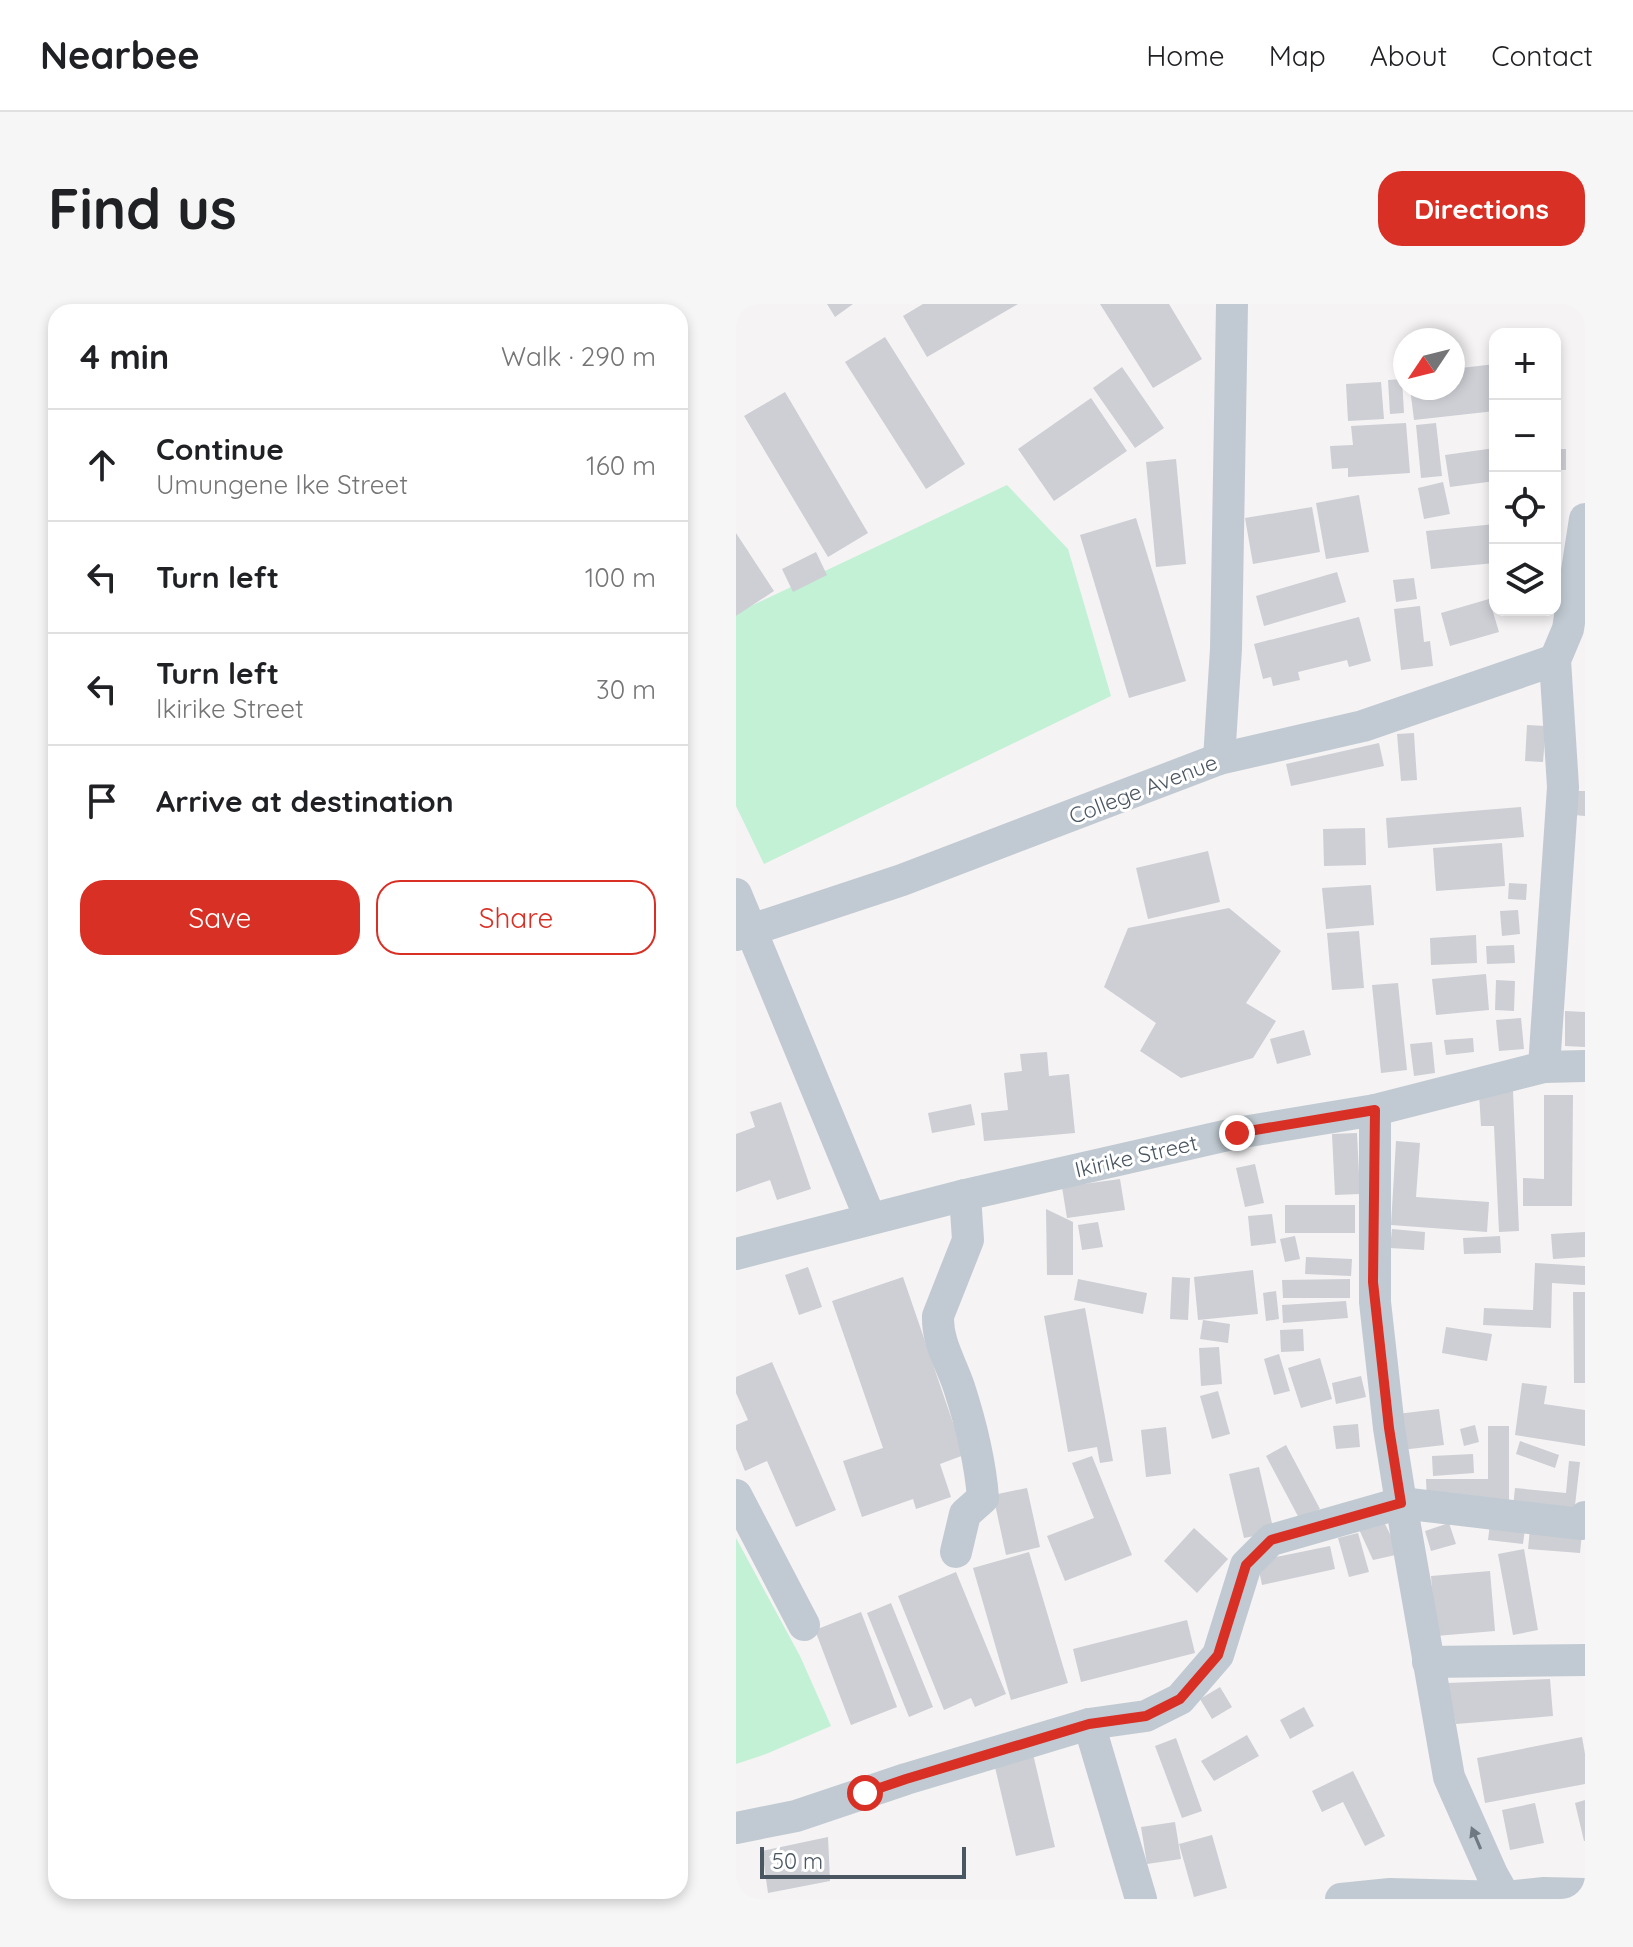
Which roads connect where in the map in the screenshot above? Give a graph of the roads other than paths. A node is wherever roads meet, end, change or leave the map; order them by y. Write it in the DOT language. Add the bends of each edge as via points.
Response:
graph roads {
  1 [pos="1232,304"];
  2 [pos="1585,519"];
  3 [pos="1576,629"];
  4 [pos="1555,660"];
  5 [pos="1219,759"];
  6 [pos="736,894"];
  7 [pos="743,933"];
  8 [pos="1585,1066"];
  9 [pos="1544,1067"];
  10 [pos="1375,1110"];
  11 [pos="965,1195"];
  12 [pos="870,1218"];
  13 [pos="736,1254"];
  14 [pos="736,1495"];
  15 [pos="1401,1503"];
  16 [pos="1585,1517"];
  17 [pos="956,1552"];
  18 [pos="804,1625"];
  19 [pos="1585,1660"];
  20 [pos="1428,1662"];
  21 [pos="1089,1724"];
  22 [pos="736,1828"];
  23 [pos="1585,1894"];
  24 [pos="1506,1898"];
  25 [pos="1141,1899"];
  26 [pos="1341,1899"];
  1 -- 5 [label="street"];
  2 -- 3 [label="street"];
  3 -- 4 [label="street"];
  4 -- 5 [label="street, College Avenue" via="1363,726"];
  4 -- 9 [label="street" via="1563,787"];
  5 -- 7 [label="street, College Avenue" via="902,880"];
  6 -- 7 [label="street"];
  7 -- 12 [label="street"];
  8 -- 9 [label="street, Ikirike Street"];
  9 -- 10 [label="street, Ikirike Street"];
  10 -- 11 [label="street, Ikirike Street" via="1237,1133"];
  10 -- 15 [label="street" via="1374,1292"];
  11 -- 12 [label="street, Ikirike Street"];
  11 -- 17 [label="street" via="968,1240 937,1327 980,1457 983,1498 965,1514"];
  12 -- 13 [label="street, Ikirike Street"];
  14 -- 18 [label="street"];
  15 -- 16 [label="street" via="1581,1524"];
  15 -- 20 [label="street"];
  15 -- 21 [label="street" via="1271,1540 1246,1565 1218,1655 1180,1699 1146,1716"];
  19 -- 20 [label="street"];
  24 -- 20 [label="street, one-way" via="1449,1777"];
  21 -- 22 [label="street" via="796,1816"];
  21 -- 25 [label="street"];
  23 -- 24 [label="street"];
  24 -- 26 [label="street" via="1406,1893"];
}
